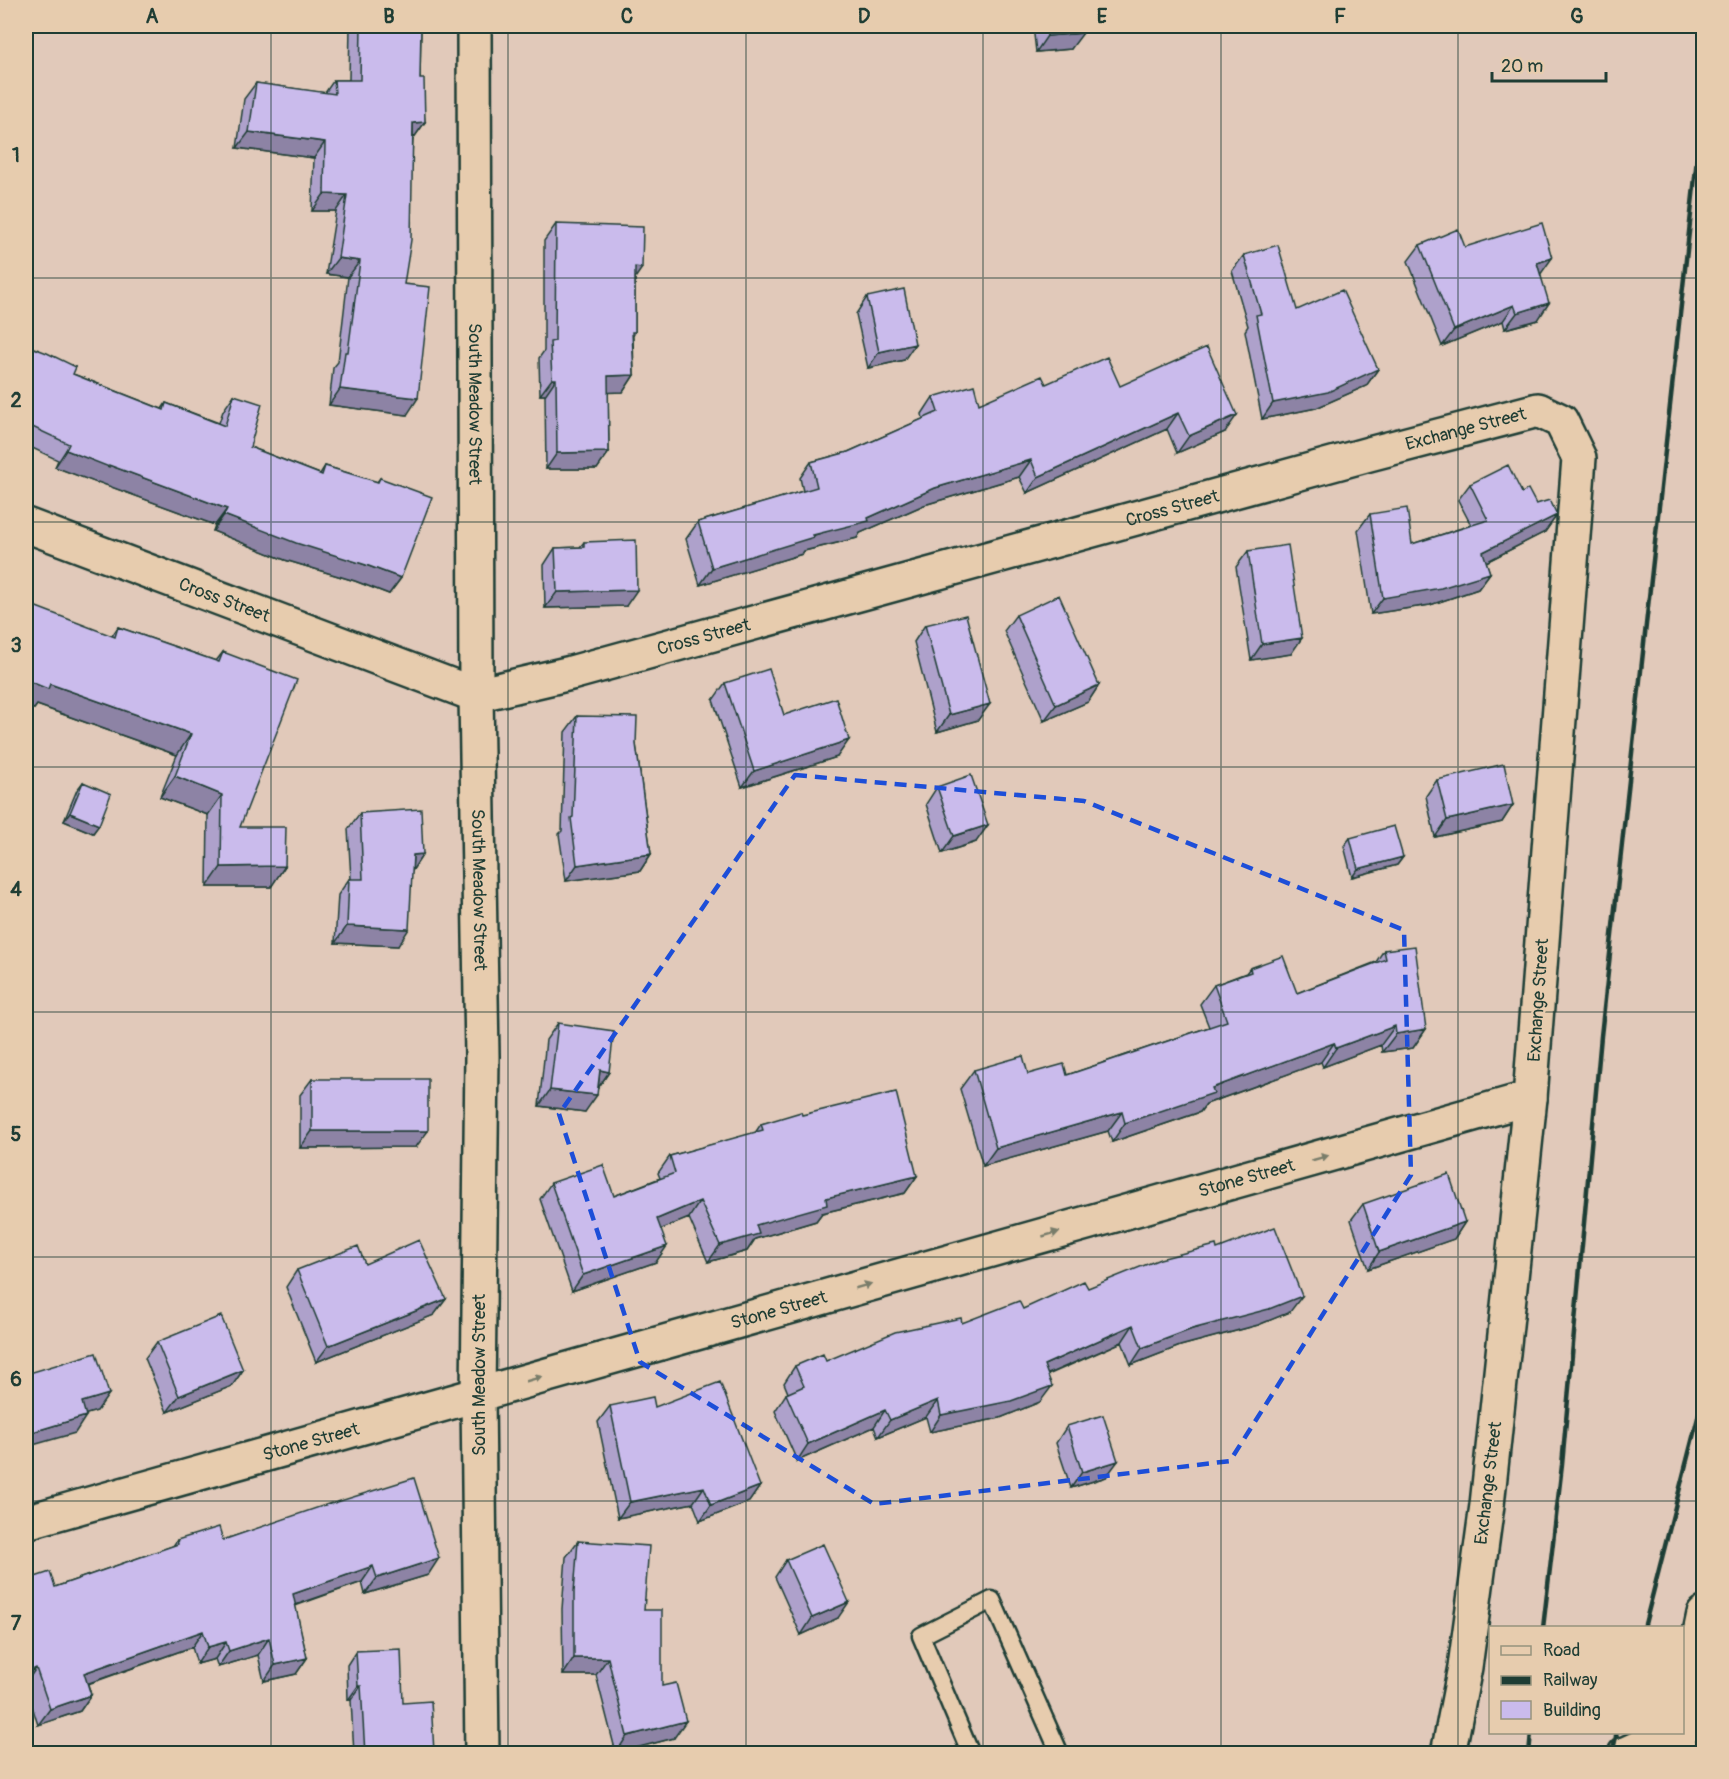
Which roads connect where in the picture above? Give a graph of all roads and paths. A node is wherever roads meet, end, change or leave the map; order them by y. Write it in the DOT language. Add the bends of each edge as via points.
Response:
graph roads {
  1 [pos="474,26"];
  2 [pos="1393,448"];
  3 [pos="26,525"];
  4 [pos="476,695"];
  5 [pos="1530,1098"];
  6 [pos="478,1395"];
  7 [pos="26,1522"];
  8 [pos="1704,1614"];
  9 [pos="1684,1714"];
  10 [pos="1704,1719"];
  11 [pos="1684,1728"];
  12 [pos="1669,1734"];
  13 [pos="1680,1734"];
  14 [pos="482,1754"];
  15 [pos="971,1754"];
  16 [pos="1060,1754"];
  17 [pos="1448,1754"];
  18 [pos="1625,1754"];
  19 [pos="1676,1754"];
  1 -- 4 [label="main road, South Meadow Street"];
  2 -- 4 [label="main road, Cross Street" via="571,673"];
  2 -- 5 [label="main road, Exchange Street" via="1538,410 1561,421 1579,458"];
  3 -- 4 [label="main road, Cross Street"];
  4 -- 6 [label="main road, South Meadow Street" via="482,1056"];
  6 -- 5 [label="main road, Stone Street, one-way"];
  5 -- 17 [label="main road, Exchange Street" via="1487,1504"];
  6 -- 7 [label="main road, Stone Street"];
  6 -- 14 [label="main road, South Meadow Street"];
  8 -- 9 [label="main road"];
  10 -- 11 [label="main road"];
  12 -- 18 [label="main road"];
  13 -- 19 [label="main road"];
  15 -- 16 [label="lane" via="921,1636 992,1600"];
}
